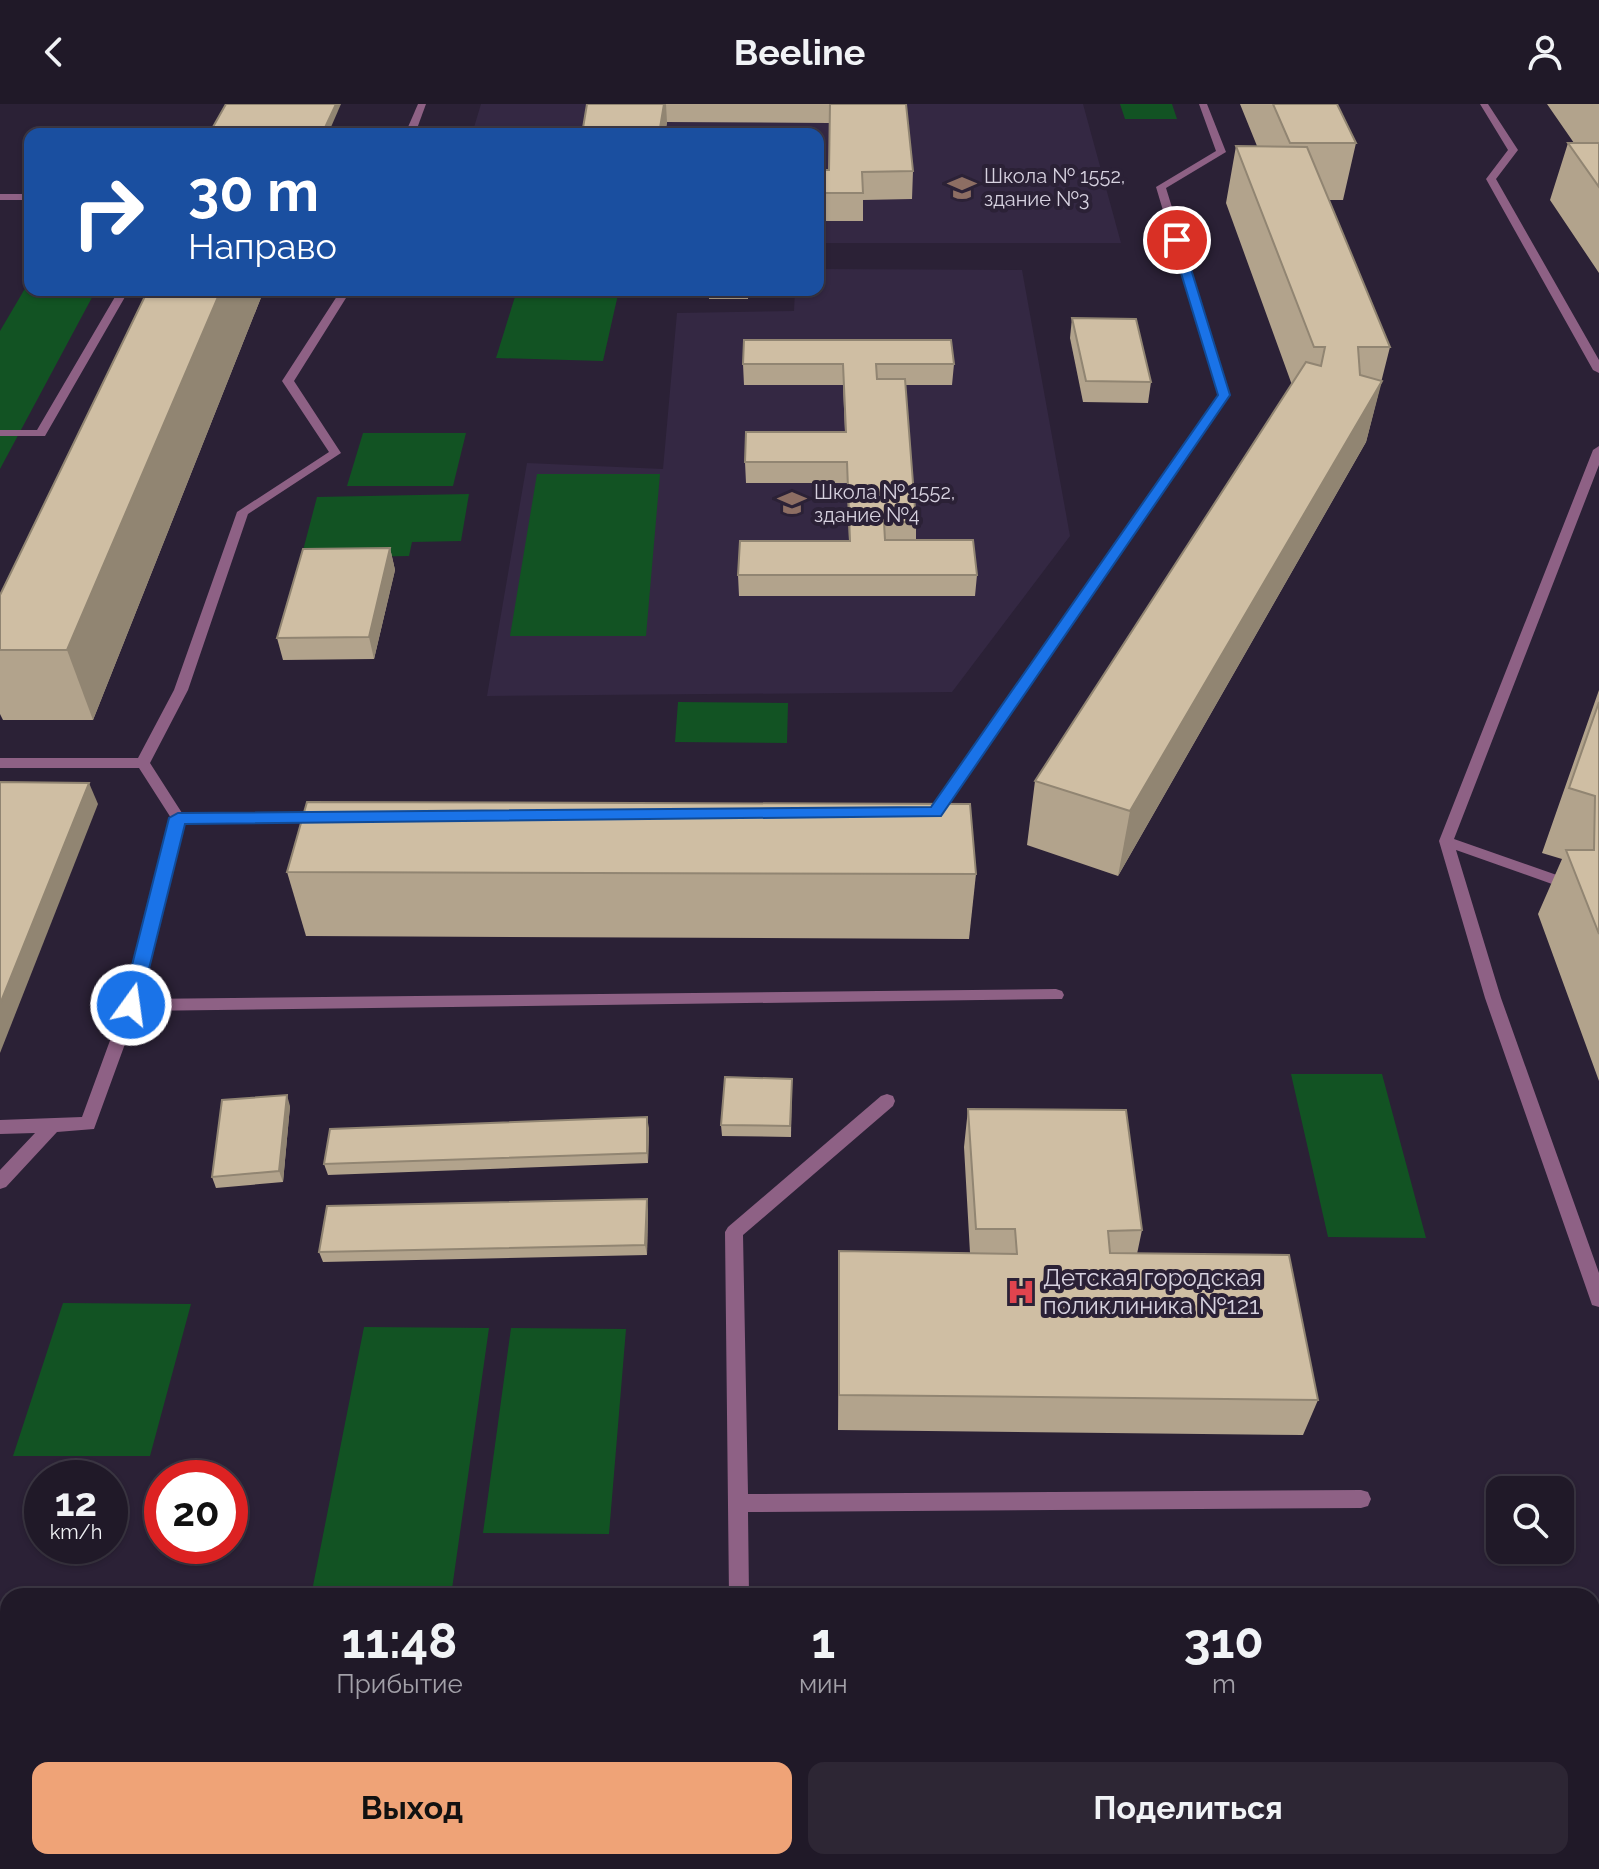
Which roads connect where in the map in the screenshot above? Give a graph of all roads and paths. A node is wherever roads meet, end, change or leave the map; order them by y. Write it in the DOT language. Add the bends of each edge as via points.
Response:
graph roads {
  1 [pos="422,104"];
  2 [pos="1203,104"];
  3 [pos="1484,104"];
  4 [pos="412,128"];
  5 [pos="0,197"];
  6 [pos="24,197"];
  7 [pos="121,296"];
  8 [pos="342,296"];
  9 [pos="1599,370"];
  10 [pos="0,433"];
  11 [pos="1599,450"];
  12 [pos="0,763"];
  13 [pos="143,763"];
  14 [pos="905,812"];
  15 [pos="332,817"];
  16 [pos="178,818"];
  17 [pos="1446,841"];
  18 [pos="1566,884"];
  19 [pos="1056,995"];
  20 [pos="131,1005"];
  21 [pos="887,1101"];
  22 [pos="53,1125"];
  23 [pos="0,1127"];
  24 [pos="0,1182"];
  25 [pos="1599,1299"];
  26 [pos="1361,1499"];
  27 [pos="738,1503"];
  28 [pos="739,1588"];
  1 -- 4 [label="lane"];
  2 -- 14 [label="lane" via="1221,152 1161,187 1224,395 936,812"];
  3 -- 9 [label="lane" via="1513,150 1491,179"];
  5 -- 6 [label="lane"];
  7 -- 10 [label="lane" via="41,434"];
  8 -- 13 [label="lane" via="288,381 335,453 243,512 181,690"];
  11 -- 17 [label="lane"];
  12 -- 13 [label="lane"];
  13 -- 16 [label="lane"];
  15 -- 16 [label="lane"];
  16 -- 20 [label="lane"];
  17 -- 18 [label="lane"];
  17 -- 25 [label="lane" via="1493,998"];
  19 -- 20 [label="lane"];
  20 -- 22 [label="lane" via="88,1124"];
  21 -- 27 [label="lane" via="734,1232"];
  22 -- 23 [label="lane"];
  22 -- 24 [label="lane"];
  26 -- 27 [label="lane"];
  27 -- 28 [label="lane"];
}
